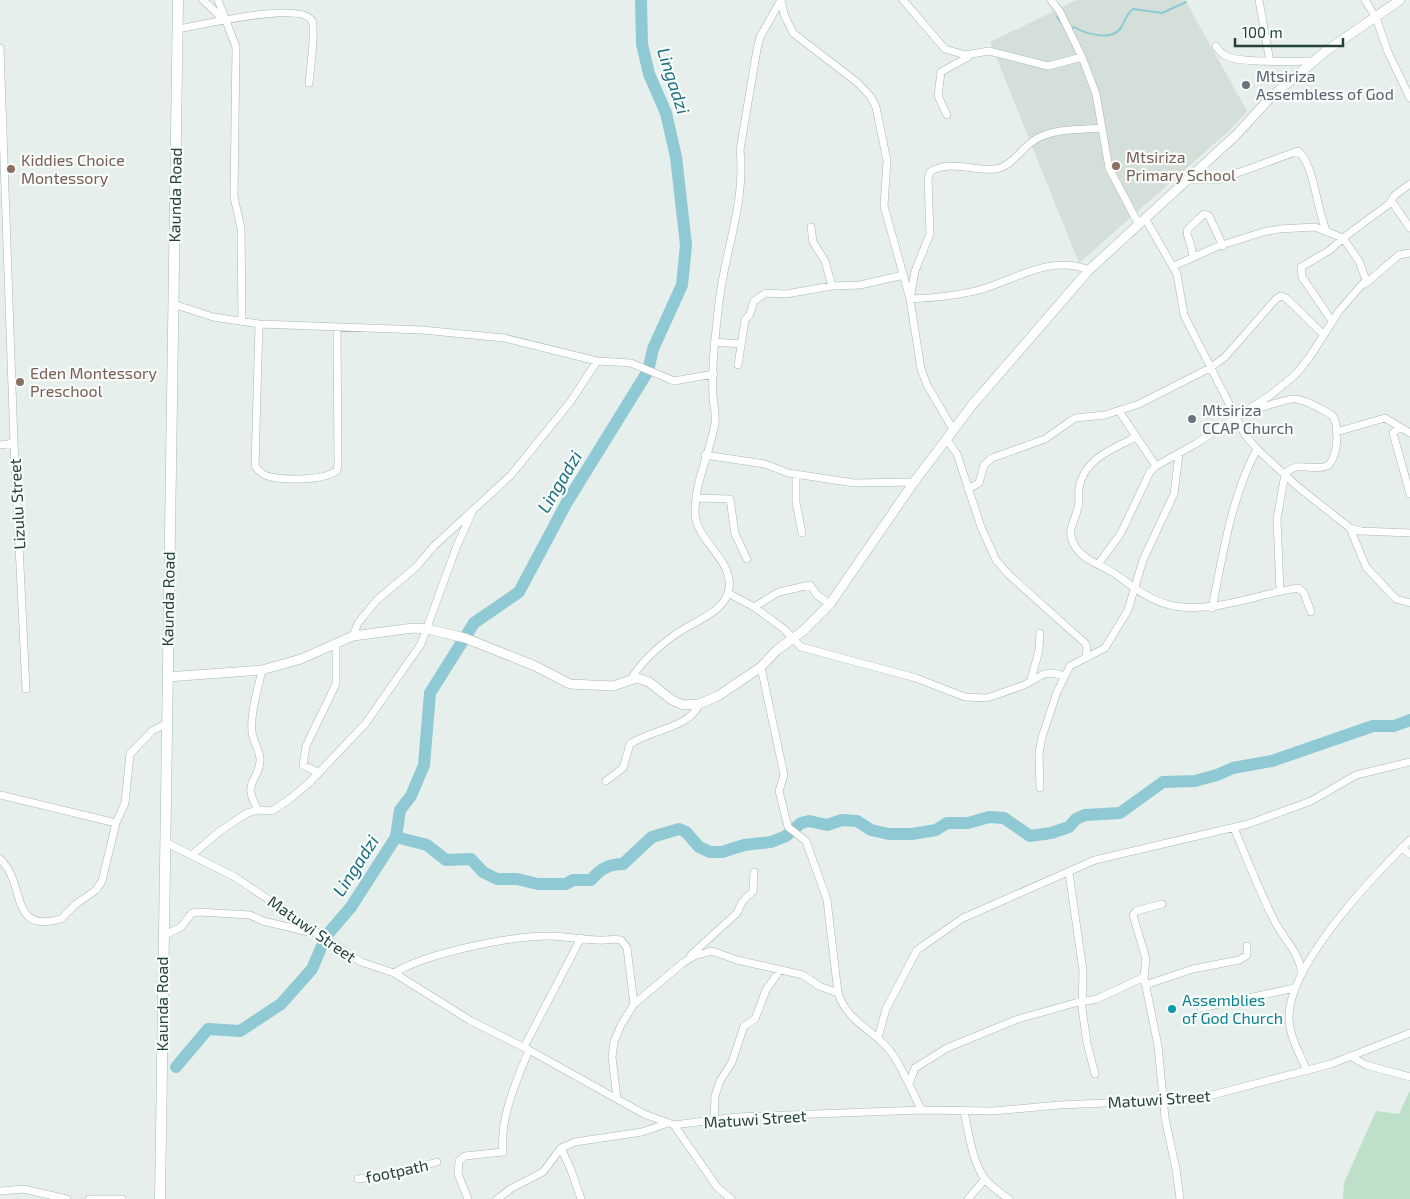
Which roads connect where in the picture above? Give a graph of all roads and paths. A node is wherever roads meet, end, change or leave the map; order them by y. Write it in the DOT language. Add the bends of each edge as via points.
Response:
graph roads {
  1 [pos="178,0"];
  2 [pos="203,0"];
  3 [pos="218,0"];
  4 [pos="781,0"];
  5 [pos="903,0"];
  6 [pos="1051,0"];
  7 [pos="1259,0"];
  8 [pos="1364,0"];
  9 [pos="1400,0"];
  10 [pos="1376,18"];
  11 [pos="224,21"];
  12 [pos="178,29"];
  13 [pos="1216,46"];
  14 [pos="0,48"];
  15 [pos="971,55"];
  16 [pos="1082,57"];
  17 [pos="1313,61"];
  18 [pos="1270,62"];
  19 [pos="309,83"];
  20 [pos="1410,98"];
  21 [pos="947,115"];
  22 [pos="1101,128"];
  23 [pos="1187,180"];
  24 [pos="1410,184"];
  25 [pos="1392,202"];
  26 [pos="1141,220"];
  27 [pos="811,227"];
  28 [pos="1410,228"];
  29 [pos="1328,232"];
  30 [pos="1343,238"];
  31 [pos="1223,246"];
  32 [pos="1410,253"];
  33 [pos="1193,257"];
  34 [pos="1174,266"];
  35 [pos="1088,270"];
  36 [pos="904,275"];
  37 [pos="1364,285"];
  38 [pos="832,286"];
  39 [pos="910,299"];
  40 [pos="173,304"];
  41 [pos="242,321"];
  42 [pos="1332,321"];
  43 [pos="259,324"];
  44 [pos="337,328"];
  45 [pos="1323,334"];
  46 [pos="714,342"];
  47 [pos="741,344"];
  48 [pos="596,361"];
  49 [pos="738,365"];
  50 [pos="1210,368"];
  51 [pos="714,374"];
  52 [pos="1119,411"];
  53 [pos="1237,415"];
  54 [pos="1402,429"];
  55 [pos="954,431"];
  56 [pos="1336,432"];
  57 [pos="1410,433"];
  58 [pos="1136,437"];
  59 [pos="947,440"];
  60 [pos="14,443"];
  61 [pos="0,445"];
  62 [pos="1257,449"];
  63 [pos="1179,454"];
  64 [pos="705,455"];
  65 [pos="1156,466"];
  66 [pos="796,474"];
  67 [pos="1284,474"];
  68 [pos="914,482"];
  69 [pos="968,489"];
  70 [pos="1410,494"];
  71 [pos="696,498"];
  72 [pos="472,512"];
  73 [pos="1350,528"];
  74 [pos="802,533"];
  75 [pos="1410,533"];
  76 [pos="747,559"];
  77 [pos="1099,563"];
  78 [pos="1134,589"];
  79 [pos="1280,591"];
  80 [pos="728,593"];
  81 [pos="1410,603"];
  82 [pos="830,604"];
  83 [pos="754,607"];
  84 [pos="1212,608"];
  85 [pos="1312,612"];
  86 [pos="427,629"];
  87 [pos="1040,633"];
  88 [pos="353,636"];
  89 [pos="792,640"];
  90 [pos="336,643"];
  91 [pos="1086,658"];
  92 [pos="761,667"];
  93 [pos="262,670"];
  94 [pos="1064,676"];
  95 [pos="167,677"];
  96 [pos="631,679"];
  97 [pos="1031,680"];
  98 [pos="26,690"];
  99 [pos="699,704"];
  100 [pos="166,727"];
  101 [pos="1410,762"];
  102 [pos="319,773"];
  103 [pos="606,781"];
  104 [pos="1040,788"];
  105 [pos="0,795"];
  106 [pos="258,810"];
  107 [pos="116,823"];
  108 [pos="1234,828"];
  109 [pos="1410,840"];
  110 [pos="165,842"];
  111 [pos="1401,848"];
  112 [pos="193,854"];
  113 [pos="1410,854"];
  114 [pos="0,858"];
  115 [pos="754,872"];
  116 [pos="1069,873"];
  117 [pos="1162,904"];
  118 [pos="316,933"];
  119 [pos="163,936"];
  120 [pos="581,938"];
  121 [pos="1247,946"];
  122 [pos="684,962"];
  123 [pos="780,970"];
  124 [pos="394,974"];
  125 [pos="1302,974"];
  126 [pos="1144,981"];
  127 [pos="1295,988"];
  128 [pos="838,993"];
  129 [pos="1082,1002"];
  130 [pos="634,1004"];
  131 [pos="1201,1008"];
  132 [pos="1410,1033"];
  133 [pos="878,1038"];
  134 [pos="527,1048"];
  135 [pos="1350,1056"];
  136 [pos="1307,1071"];
  137 [pos="1095,1074"];
  138 [pos="1410,1077"];
  139 [pos="909,1084"];
  140 [pos="617,1098"];
  141 [pos="1163,1101"];
  142 [pos="922,1110"];
  143 [pos="964,1112"];
  144 [pos="714,1120"];
  145 [pos="666,1124"];
  146 [pos="674,1125"];
  147 [pos="561,1148"];
  148 [pos="437,1162"];
  149 [pos="358,1179"];
  150 [pos="985,1179"];
  151 [pos="0,1191"];
  152 [pos="67,1199"];
  153 [pos="89,1199"];
  154 [pos="122,1199"];
  155 [pos="160,1199"];
  156 [pos="468,1199"];
  157 [pos="497,1199"];
  158 [pos="581,1199"];
  159 [pos="731,1199"];
  160 [pos="968,1199"];
  161 [pos="1009,1199"];
  162 [pos="1180,1199"];
  1 -- 12 [label="main road, Kaunda Road"];
  2 -- 11 [label="street"];
  3 -- 11 [label="street"];
  4 -- 36 [label="street" via="793,33 858,83 873,100 882,126 888,161 884,206"];
  4 -- 46 [label="street" via="768,20 757,49 740,150 742,162 737,217 723,277"];
  5 -- 15 [label="street" via="944,49"];
  6 -- 16 [label="street"];
  7 -- 18 [label="street"];
  8 -- 10 [label="street"];
  9 -- 10 [label="street"];
  10 -- 17 [label="street"];
  10 -- 20 [label="street"];
  11 -- 12 [label="street"];
  11 -- 19 [label="street" via="240,16 291,13 309,17 313,26"];
  11 -- 41 [label="street" via="236,46 234,197 241,228"];
  12 -- 40 [label="main road, Kaunda Road"];
  13 -- 18 [label="street" via="1230,57"];
  14 -- 60 [label="street, Lizulu Street"];
  15 -- 16 [label="street" via="989,51 1048,66"];
  15 -- 21 [label="street" via="941,72 938,96"];
  16 -- 22 [label="street" via="1096,94"];
  17 -- 18 [label="street"];
  17 -- 23 [label="street" via="1271,97"];
  22 -- 26 [label="street" via="1109,168"];
  22 -- 39 [label="street" via="1038,138 998,168 961,167 930,172 930,234 915,271"];
  23 -- 26 [label="street"];
  23 -- 29 [label="street" via="1218,180 1298,151 1310,173 1319,214"];
  24 -- 25 [label="street" via="1395,195"];
  25 -- 28 [label="street"];
  25 -- 30 [label="street"];
  26 -- 34 [label="street"];
  26 -- 35 [label="street"];
  27 -- 38 [label="street" via="813,242 825,261"];
  29 -- 30 [label="street"];
  29 -- 31 [label="street" via="1315,227 1279,228"];
  30 -- 37 [label="street" via="1365,275"];
  30 -- 42 [label="street" via="1300,270"];
  31 -- 33 [label="street"];
  31 -- 33 [label="street" via="1209,216 1204,214 1188,226 1186,232"];
  32 -- 37 [label="street" via="1399,255"];
  33 -- 34 [label="street"];
  34 -- 50 [label="street" via="1184,315"];
  35 -- 39 [label="street" via="1068,263 1059,264 967,293"];
  35 -- 55 [label="street" via="979,396"];
  36 -- 38 [label="street" via="860,285"];
  36 -- 39 [label="street"];
  37 -- 42 [label="street"];
  38 -- 47 [label="street" via="786,294 770,292 756,299 745,320"];
  39 -- 55 [label="street" via="921,369"];
  40 -- 41 [label="street" via="213,317"];
  40 -- 95 [label="main road, Kaunda Road"];
  41 -- 43 [label="street"];
  42 -- 45 [label="street"];
  43 -- 44 [label="street"];
  43 -- 44 [label="street" via="255,466 259,472 271,477 326,477 336,470"];
  44 -- 48 [label="street" via="422,330 504,338"];
  45 -- 50 [label="street" via="1281,296"];
  45 -- 53 [label="street" via="1310,358 1296,374 1272,394"];
  46 -- 47 [label="street"];
  46 -- 51 [label="street"];
  47 -- 49 [label="street"];
  48 -- 51 [label="street" via="631,363 674,381"];
  48 -- 72 [label="street" via="575,395 528,455"];
  50 -- 52 [label="street"];
  50 -- 53 [label="street"];
  51 -- 64 [label="street" via="715,424"];
  52 -- 58 [label="street"];
  52 -- 69 [label="street" via="1075,418 1045,439 992,458 984,465 979,483"];
  53 -- 56 [label="street" via="1285,399 1296,399 1332,415"];
  53 -- 62 [label="street"];
  53 -- 63 [label="street"];
  54 -- 56 [label="street" via="1385,418"];
  54 -- 57 [label="street"];
  54 -- 70 [label="street" via="1394,433"];
  55 -- 59 [label="street"];
  56 -- 67 [label="street" via="1336,447 1329,465 1323,468 1298,466"];
  58 -- 65 [label="street"];
  58 -- 77 [label="street" via="1092,461 1079,488 1078,508 1070,527 1070,537 1082,555"];
  59 -- 68 [label="street"];
  59 -- 69 [label="street" via="956,454"];
  60 -- 61 [label="street"];
  60 -- 98 [label="street, Lizulu Street"];
  62 -- 67 [label="street"];
  62 -- 84 [label="street" via="1246,470 1228,527"];
  63 -- 65 [label="street"];
  63 -- 78 [label="street" via="1174,494 1143,560"];
  64 -- 66 [label="street" via="765,464"];
  64 -- 71 [label="street"];
  65 -- 77 [label="street" via="1143,484 1121,533"];
  66 -- 68 [label="street" via="854,483"];
  66 -- 74 [label="street" via="796,502"];
  67 -- 73 [label="street"];
  67 -- 79 [label="street" via="1277,519"];
  68 -- 82 [label="street"];
  69 -- 91 [label="street" via="996,560 1085,643"];
  71 -- 76 [label="street" via="730,499 736,538"];
  71 -- 80 [label="street" via="697,522 703,537 726,568"];
  72 -- 86 [label="street"];
  72 -- 88 [label="street" via="377,600 358,623"];
  73 -- 75 [label="street"];
  73 -- 81 [label="street" via="1366,567 1396,599"];
  77 -- 78 [label="street"];
  78 -- 84 [label="street" via="1157,602"];
  78 -- 91 [label="street" via="1128,610 1113,638 1099,653"];
  79 -- 84 [label="street"];
  79 -- 85 [label="street" via="1298,588 1304,593"];
  80 -- 83 [label="street"];
  80 -- 96 [label="street" via="718,610 664,643"];
  82 -- 83 [label="street" via="810,585 779,592"];
  82 -- 89 [label="street"];
  83 -- 89 [label="street" via="784,629"];
  86 -- 88 [label="street"];
  86 -- 96 [label="street" via="465,638 536,666 570,684 612,686"];
  86 -- 102 [label="street" via="418,649 366,723"];
  87 -- 97 [label="street"];
  88 -- 90 [label="street"];
  89 -- 92 [label="street"];
  89 -- 97 [label="street" via="801,647 916,678 965,697 986,698"];
  90 -- 93 [label="street" via="301,659"];
  90 -- 102 [label="street" via="336,684 306,746 303,765"];
  91 -- 94 [label="street" via="1074,662"];
  92 -- 99 [label="street" via="726,692"];
  92 -- 128 [label="street" via="784,775 779,791 788,827 800,835 809,848 827,900"];
  93 -- 95 [label="street"];
  93 -- 106 [label="street" via="252,732 260,759 250,792"];
  94 -- 97 [label="street" via="1044,674"];
  94 -- 104 [label="street" via="1042,737"];
  95 -- 100 [label="main road, Kaunda Road"];
  96 -- 99 [label="street" via="649,682 678,703"];
  99 -- 103 [label="street" via="686,720 630,744 622,768"];
  100 -- 107 [label="street" via="156,728 132,752 125,803"];
  100 -- 110 [label="main road, Kaunda Road"];
  101 -- 108 [label="street" via="1365,772 1312,801"];
  102 -- 106 [label="street" via="277,808 266,812"];
  105 -- 107 [label="street"];
  106 -- 112 [label="street" via="247,813 220,831"];
  107 -- 114 [label="street" via="102,881 96,890 61,919 30,920 24,914 14,879"];
  108 -- 116 [label="street" via="1112,854"];
  108 -- 125 [label="street" via="1275,921 1294,947"];
  109 -- 111 [label="street"];
  110 -- 112 [label="street, Matuwi Street"];
  110 -- 119 [label="main road, Kaunda Road"];
  111 -- 113 [label="street"];
  111 -- 125 [label="street" via="1355,899 1317,948"];
  112 -- 118 [label="street, Matuwi Street" via="272,900"];
  115 -- 122 [label="street" via="753,891 742,902 738,913"];
  116 -- 129 [label="street" via="1083,971"];
  116 -- 133 [label="street" via="983,908 917,950 886,1009"];
  117 -- 126 [label="street" via="1134,912 1146,959"];
  118 -- 119 [label="street" via="271,924 250,915 198,912 181,927"];
  118 -- 124 [label="street, Matuwi Street" via="360,962"];
  119 -- 155 [label="main road, Kaunda Road"];
  120 -- 124 [label="street" via="547,936 515,939 443,954 406,966"];
  120 -- 130 [label="street" via="616,939 625,943"];
  120 -- 134 [label="street"];
  121 -- 126 [label="street" via="1247,954 1239,960"];
  122 -- 123 [label="street" via="712,951"];
  122 -- 130 [label="street"];
  123 -- 128 [label="street" via="807,976 820,986"];
  123 -- 144 [label="street" via="766,990 755,1018 742,1030 732,1062 715,1096"];
  124 -- 134 [label="street, Matuwi Street" via="470,1021"];
  125 -- 127 [label="street"];
  126 -- 129 [label="street"];
  126 -- 141 [label="street" via="1158,1046"];
  127 -- 131 [label="street"];
  127 -- 136 [label="street" via="1290,1005 1290,1027"];
  128 -- 133 [label="street" via="847,1014"];
  129 -- 137 [label="street"];
  129 -- 139 [label="street" via="1018,1019 947,1048 915,1068"];
  130 -- 140 [label="street" via="612,1048"];
  132 -- 135 [label="street, Matuwi Street"];
  133 -- 139 [label="street"];
  134 -- 140 [label="street, Matuwi Street"];
  134 -- 156 [label="street" via="501,1137 503,1152 465,1156 459,1161 458,1174"];
  135 -- 136 [label="street, Matuwi Street"];
  135 -- 138 [label="street" via="1366,1065"];
  136 -- 141 [label="street, Matuwi Street" via="1198,1099"];
  139 -- 142 [label="street"];
  140 -- 145 [label="street, Matuwi Street"];
  141 -- 143 [label="street, Matuwi Street"];
  141 -- 162 [label="street"];
  142 -- 143 [label="street, Matuwi Street"];
  142 -- 144 [label="street, Matuwi Street"];
  143 -- 150 [label="street"];
  144 -- 146 [label="street, Matuwi Street"];
  145 -- 146 [label="street, Matuwi Street"];
  145 -- 147 [label="street" via="642,1132 575,1142"];
  146 -- 159 [label="street" via="717,1186"];
  147 -- 157 [label="street" via="543,1172"];
  147 -- 158 [label="street"];
  148 -- 149 [label="street, footpath" via="391,1175"];
  150 -- 160 [label="street"];
  150 -- 161 [label="street"];
  151 -- 152 [label="street" via="23,1189"];
  153 -- 154 [label="street"];
}
